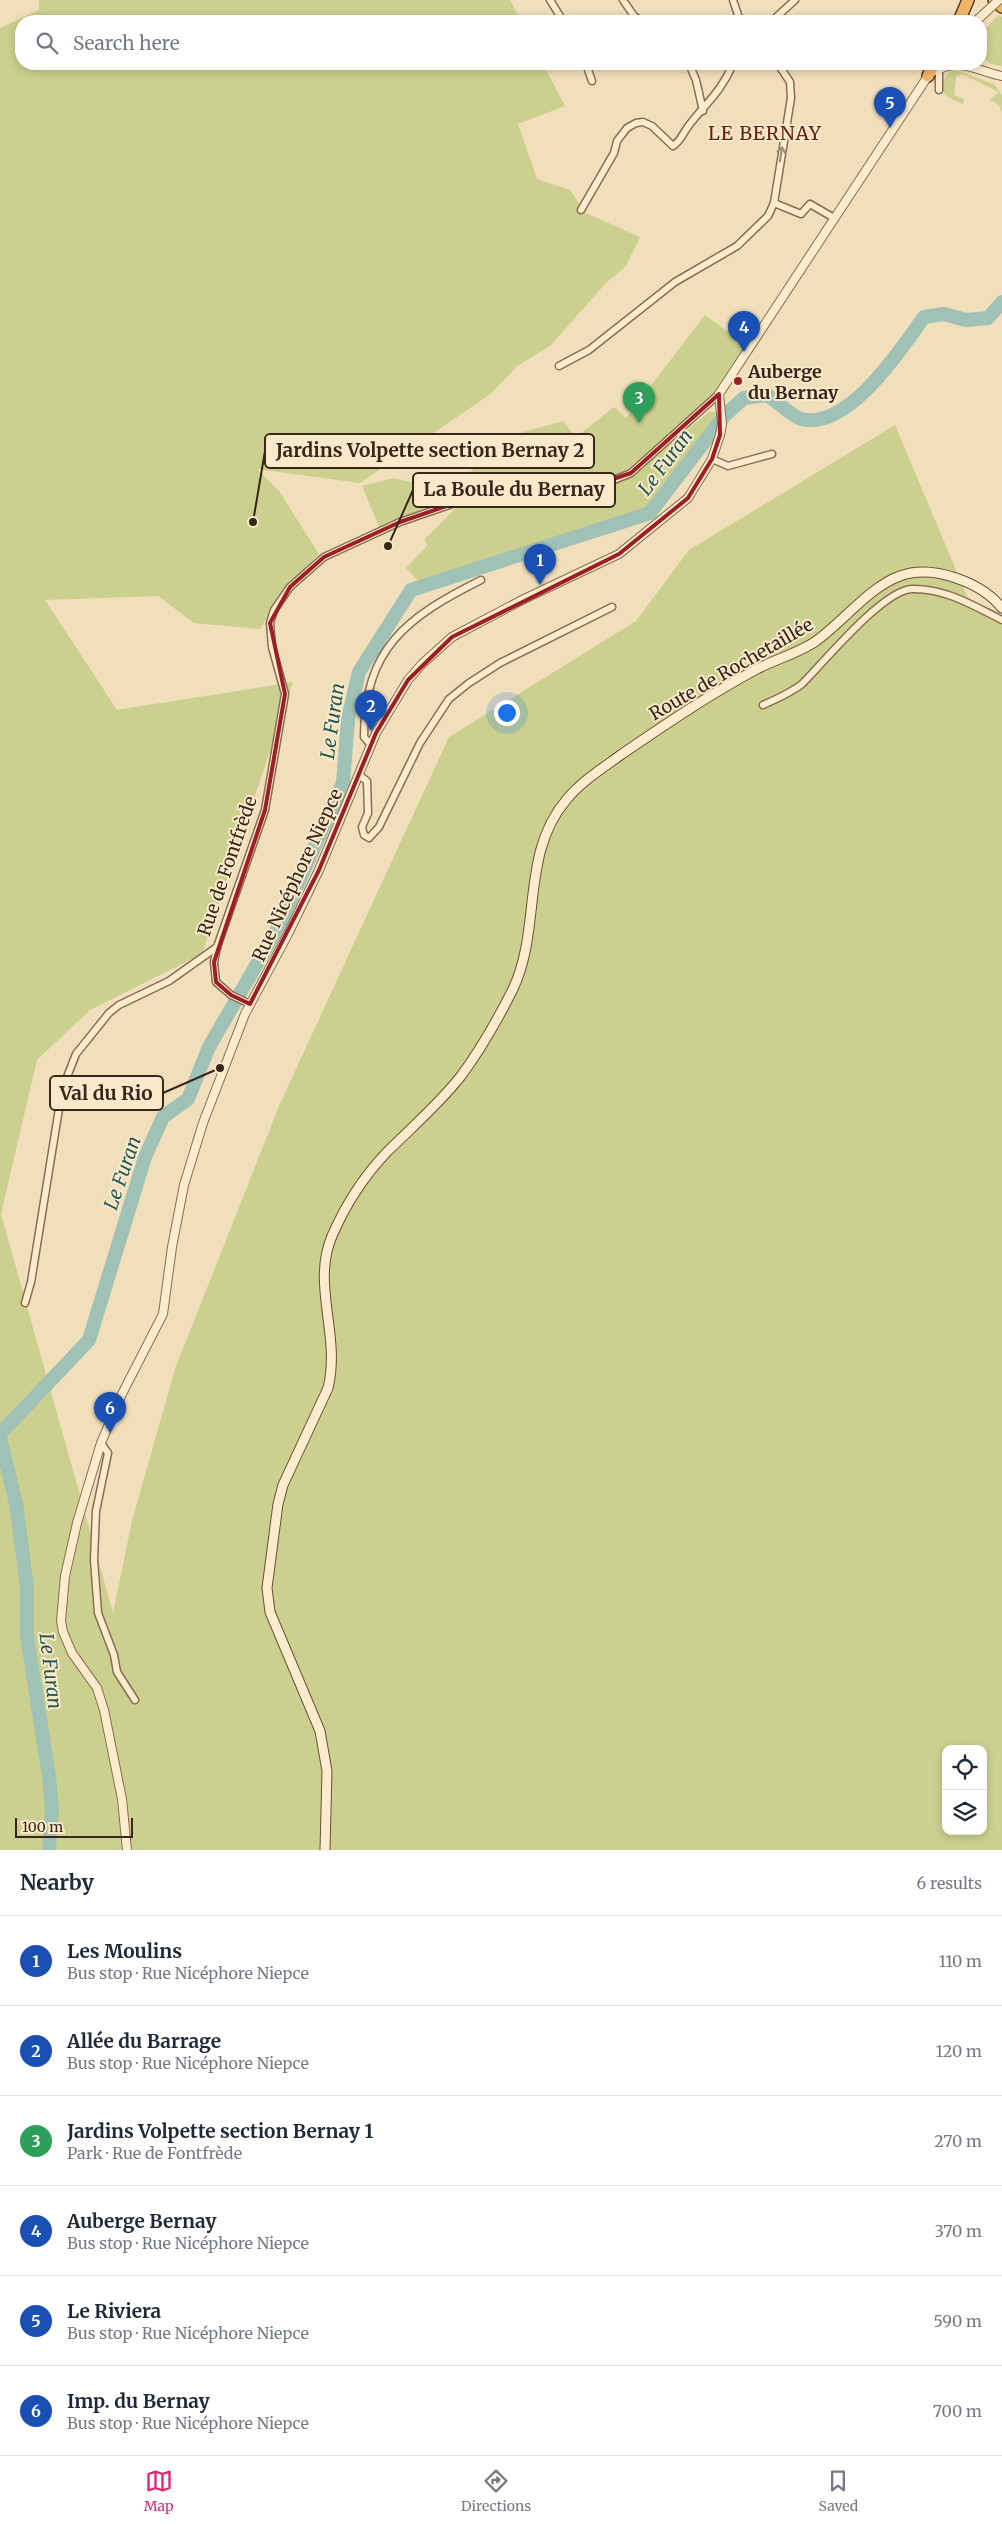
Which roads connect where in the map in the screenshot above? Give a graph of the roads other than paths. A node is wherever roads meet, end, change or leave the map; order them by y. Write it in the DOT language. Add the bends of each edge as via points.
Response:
graph roads {
  1 [pos="550,0"];
  2 [pos="623,0"];
  3 [pos="733,0"];
  4 [pos="795,0"];
  5 [pos="968,0"];
  6 [pos="994,0"];
  7 [pos="999,0"];
  8 [pos="1002,7"];
  9 [pos="559,15"];
  10 [pos="633,15"];
  11 [pos="738,15"];
  12 [pos="779,15"];
  13 [pos="962,15"];
  14 [pos="983,15"];
  15 [pos="588,70"];
  16 [pos="692,70"];
  17 [pos="730,70"];
  18 [pos="782,70"];
  19 [pos="936,70"];
  20 [pos="941,70"];
  21 [pos="982,70"];
  22 [pos="928,76"];
  23 [pos="1002,76"];
  24 [pos="592,81"];
  25 [pos="940,90"];
  26 [pos="703,111"];
  27 [pos="774,202"];
  28 [pos="581,210"];
  29 [pos="834,218"];
  30 [pos="559,366"];
  31 [pos="719,394"];
  32 [pos="772,454"];
  33 [pos="712,459"];
  34 [pos="481,580"];
  35 [pos="612,607"];
  36 [pos="1002,608"];
  37 [pos="1002,620"];
  38 [pos="763,705"];
  39 [pos="371,745"];
  40 [pos="359,776"];
  41 [pos="217,947"];
  42 [pos="247,1004"];
  43 [pos="25,1303"];
  44 [pos="101,1443"];
  45 [pos="136,1700"];
  46 [pos="127,1850"];
  47 [pos="325,1850"];
  1 -- 9 [label="street"];
  2 -- 10 [label="street"];
  3 -- 11 [label="street"];
  4 -- 12 [label="street"];
  5 -- 13 [label="highway"];
  6 -- 8 [label="highway"];
  7 -- 14 [label="street, bridge"];
  15 -- 24 [label="street"];
  16 -- 26 [label="street"];
  17 -- 26 [label="street"];
  27 -- 18 [label="street, one-way" via="791,98 790,82"];
  19 -- 22 [label="highway"];
  20 -- 25 [label="street"];
  21 -- 23 [label="street"];
  22 -- 29 [label="street"];
  26 -- 28 [label="street" via="673,146 643,122 627,128"];
  27 -- 29 [label="street" via="801,214 810,204"];
  27 -- 30 [label="street" via="768,216 738,246 675,282 589,350"];
  29 -- 31 [label="street"];
  31 -- 33 [label="street, Rue Nicéphore Niepce" via="722,424"];
  31 -- 41 [label="street, Rue de Fontfrède" via="631,474 562,496 494,495 455,503 400,522 324,557 290,587 274,610 270,623 272,647 285,694 265,810"];
  32 -- 33 [label="street" via="728,466"];
  33 -- 39 [label="street, Rue Nicéphore Niepce" via="688,498 619,554 472,626 434,652 408,680"];
  34 -- 39 [label="street" via="416,617 386,647 369,685 364,714 364,737"];
  35 -- 40 [label="street" via="500,663 449,699 420,743 379,827 369,838 364,835 362,827 368,813 367,781"];
  36 -- 47 [label="main road, Route de Rochetaillée" via="997,601 951,576 935,572 900,576 884,584 814,642 756,670 676,716 589,778 567,798 550,822 540,847 528,948 501,1012 460,1076 385,1155 357,1190 332,1237 324,1263 332,1372 328,1388 283,1485 267,1588 270,1612 320,1731 328,1770"];
  37 -- 38 [label="street" via="946,594 911,589 894,595 852,631 802,684"];
  39 -- 40 [label="street, Rue Nicéphore Niepce"];
  40 -- 42 [label="street, Rue Nicéphore Niepce" via="292,926"];
  41 -- 42 [label="street" via="214,962 216,982"];
  41 -- 43 [label="street, Rue de Fontfrède" via="169,981 109,1013 76,1054 62,1090"];
  42 -- 44 [label="street, Rue Nicéphore Niepce" via="184,1185 163,1314"];
  44 -- 45 [label="street" via="108,1453 96,1511 94,1560 98,1613 117,1672"];
  44 -- 46 [label="street, Rue Nicéphore Niepce" via="76,1523 65,1576 61,1621 66,1643 97,1688 104,1710 122,1799"];
}
